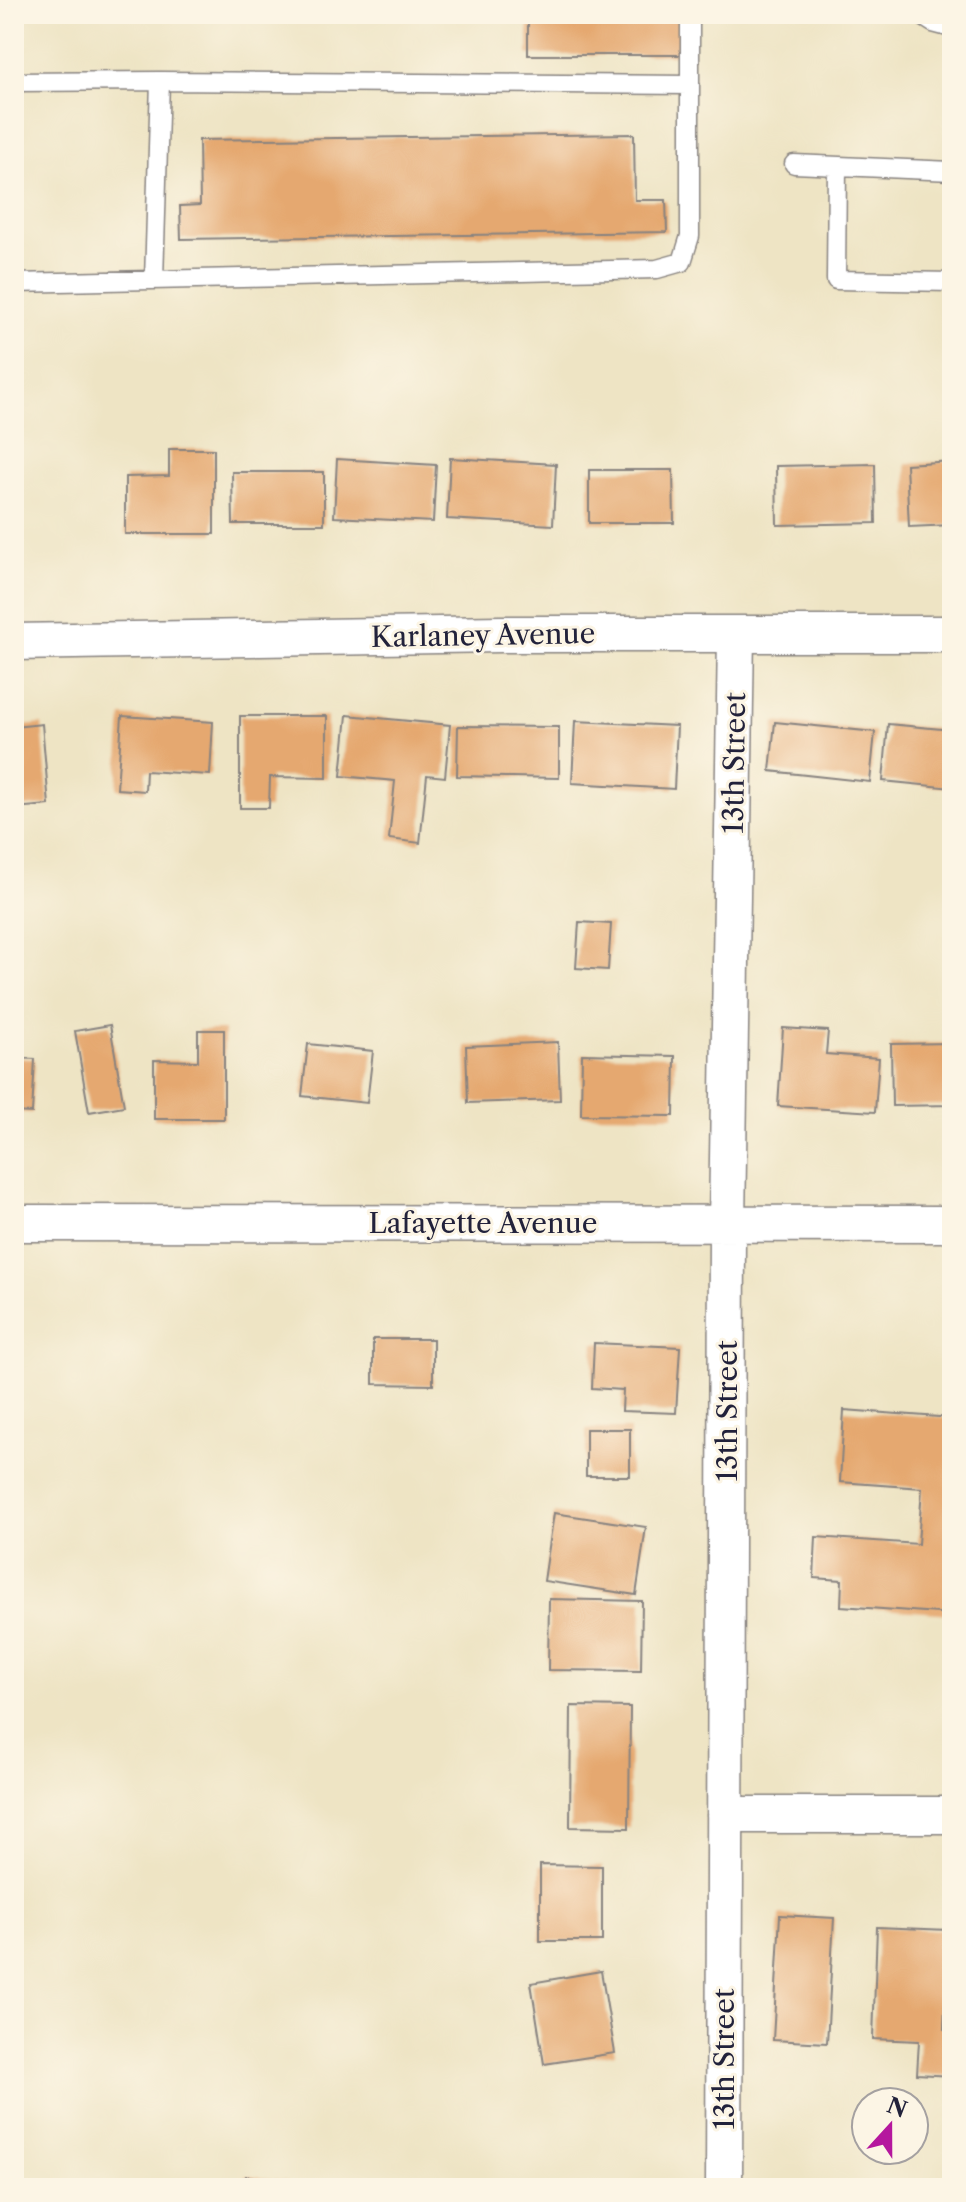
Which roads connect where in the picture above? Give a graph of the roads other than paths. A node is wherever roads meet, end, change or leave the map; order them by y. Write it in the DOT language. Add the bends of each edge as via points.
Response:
graph roads {
  1 [pos="690,14"];
  2 [pos="919,14"];
  3 [pos="952,28"];
  4 [pos="160,81"];
  5 [pos="14,82"];
  6 [pos="690,85"];
  7 [pos="794,164"];
  8 [pos="837,166"];
  9 [pos="952,171"];
  10 [pos="154,280"];
  11 [pos="952,282"];
  12 [pos="14,283"];
  13 [pos="736,634"];
  14 [pos="952,634"];
  15 [pos="14,642"];
  16 [pos="14,1223"];
  17 [pos="727,1224"];
  18 [pos="952,1224"];
  19 [pos="725,1815"];
  20 [pos="952,1815"];
  21 [pos="724,2188"];
  1 -- 6 [label="lane"];
  2 -- 3 [label="lane"];
  4 -- 5 [label="lane"];
  4 -- 6 [label="lane"];
  4 -- 10 [label="lane"];
  6 -- 10 [label="lane" via="690,236 682,262 657,269"];
  7 -- 8 [label="lane"];
  8 -- 9 [label="lane"];
  8 -- 11 [label="lane" via="836,280"];
  10 -- 12 [label="lane"];
  13 -- 14 [label="street, Karlaney Avenue"];
  13 -- 15 [label="street, Karlaney Avenue"];
  13 -- 17 [label="street, 13th Street"];
  16 -- 17 [label="street, Lafayette Avenue"];
  17 -- 18 [label="street, Lafayette Avenue"];
  17 -- 19 [label="street, 13th Street"];
  19 -- 20 [label="street"];
  19 -- 21 [label="street, 13th Street"];
}
